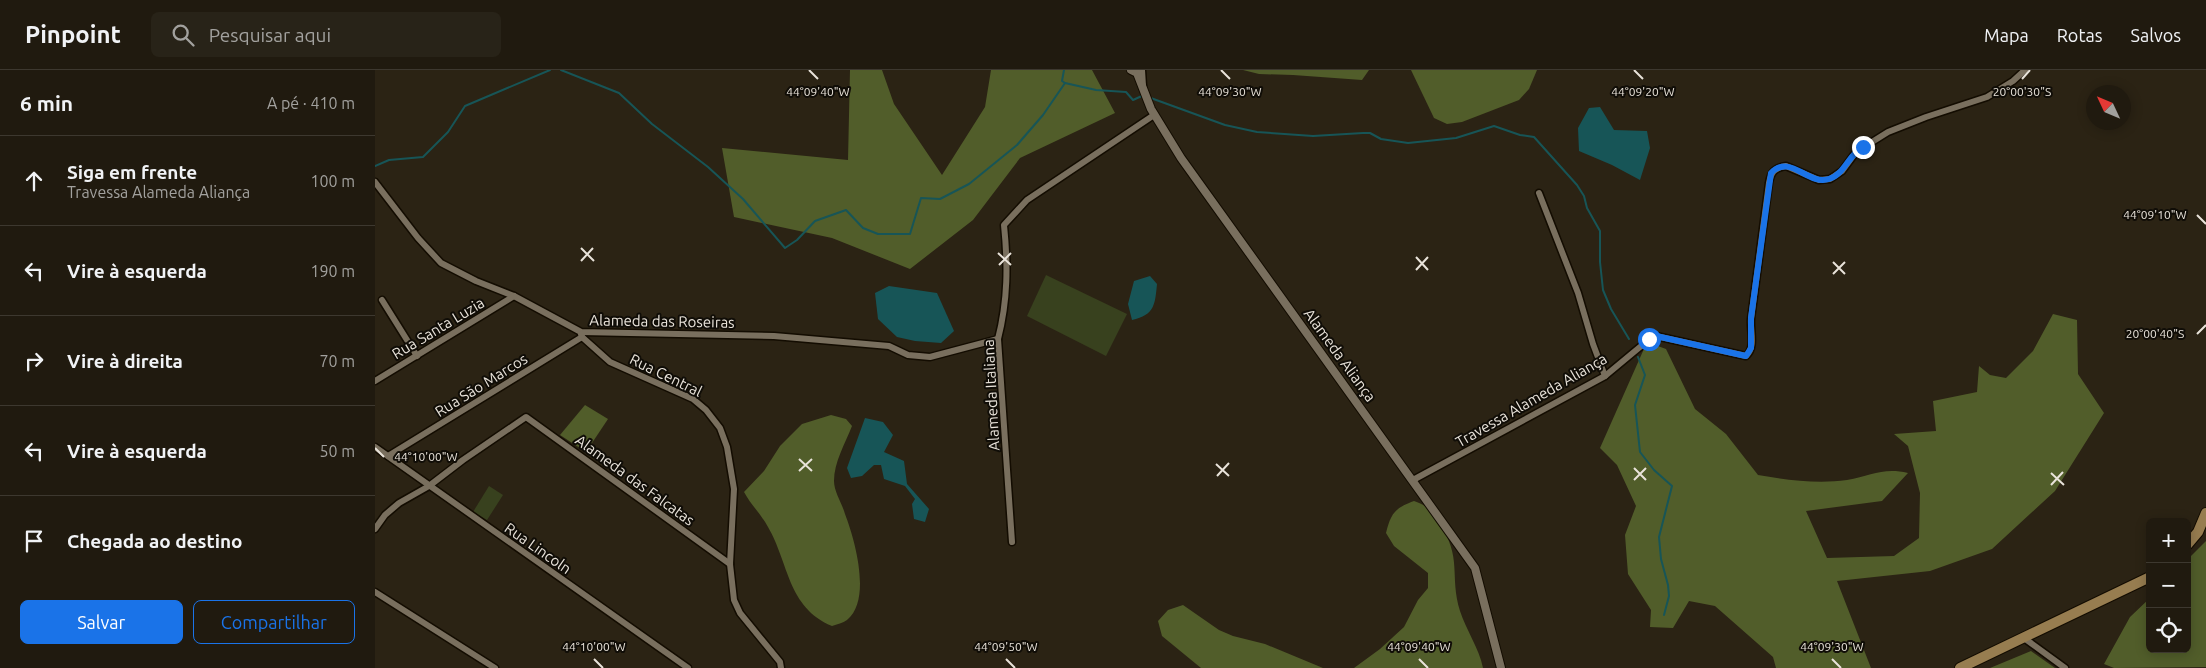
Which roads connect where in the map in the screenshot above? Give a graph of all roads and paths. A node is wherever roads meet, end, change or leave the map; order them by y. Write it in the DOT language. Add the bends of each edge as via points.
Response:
graph roads {
  1 [pos="1131,70"];
  2 [pos="1142,70"];
  3 [pos="2025,70"];
  4 [pos="1144,92"];
  5 [pos="1152,112"];
  6 [pos="375,182"];
  7 [pos="1539,194"];
  8 [pos="514,296"];
  9 [pos="382,300"];
  10 [pos="581,334"];
  11 [pos="998,339"];
  12 [pos="417,356"];
  13 [pos="1605,376"];
  14 [pos="375,380"];
  15 [pos="375,447"];
  16 [pos="388,456"];
  17 [pos="1413,480"];
  18 [pos="429,486"];
  19 [pos="2206,513"];
  20 [pos="375,529"];
  21 [pos="2191,540"];
  22 [pos="1012,542"];
  23 [pos="730,564"];
  24 [pos="2146,579"];
  25 [pos="375,592"];
  26 [pos="2024,638"];
  27 [pos="495,668"];
  28 [pos="688,668"];
  29 [pos="781,668"];
  30 [pos="1501,668"];
  31 [pos="1960,668"];
  32 [pos="2065,668"];
  1 -- 4 [label="street, Alameda Aliança" via="1137,73"];
  2 -- 4 [label="street"];
  3 -- 13 [label="street, Travessa Alameda Aliança" via="1987,97 1887,132 1856,152 1842,171 1830,179 1819,180 1785,166 1774,170 1769,183 1758,263 1751,348 1746,356 1656,336"];
  4 -- 5 [label="street, Alameda Aliança"];
  5 -- 11 [label="street, Alameda Italiana" via="1027,200 1004,224 1007,277 1005,311"];
  5 -- 17 [label="street, Alameda Aliança" via="1181,158"];
  6 -- 8 [label="street, Alameda das Roseiras" via="441,263"];
  7 -- 13 [label="street" via="1578,293"];
  8 -- 10 [label="street, Alameda das Roseiras"];
  8 -- 12 [label="street, Rua Santa Luzia"];
  9 -- 12 [label="street"];
  10 -- 11 [label="street, Alameda das Roseiras" via="774,336 889,346 908,355 930,357"];
  10 -- 16 [label="street, Rua São Marcos"];
  10 -- 23 [label="street, Rua Central" via="610,362 693,399 707,410 720,428 727,447 733,489"];
  11 -- 22 [label="street, Alameda Italiana"];
  12 -- 14 [label="street, Rua Santa Luzia"];
  13 -- 17 [label="street, Travessa Alameda Aliança"];
  15 -- 16 [label="street, Rua Lincoln"];
  16 -- 18 [label="street, Rua Lincoln"];
  17 -- 30 [label="street, Alameda Aliança" via="1475,568"];
  18 -- 20 [label="street" via="399,503"];
  18 -- 23 [label="street, Alameda das Falcatas" via="526,417"];
  18 -- 28 [label="street, Rua Lincoln"];
  19 -- 21 [label="main road"];
  23 -- 29 [label="street, Rua Central" via="734,600 740,613 780,662"];
  24 -- 26 [label="main road"];
  25 -- 27 [label="street"];
  26 -- 31 [label="main road"];
  26 -- 32 [label="street"];
}
